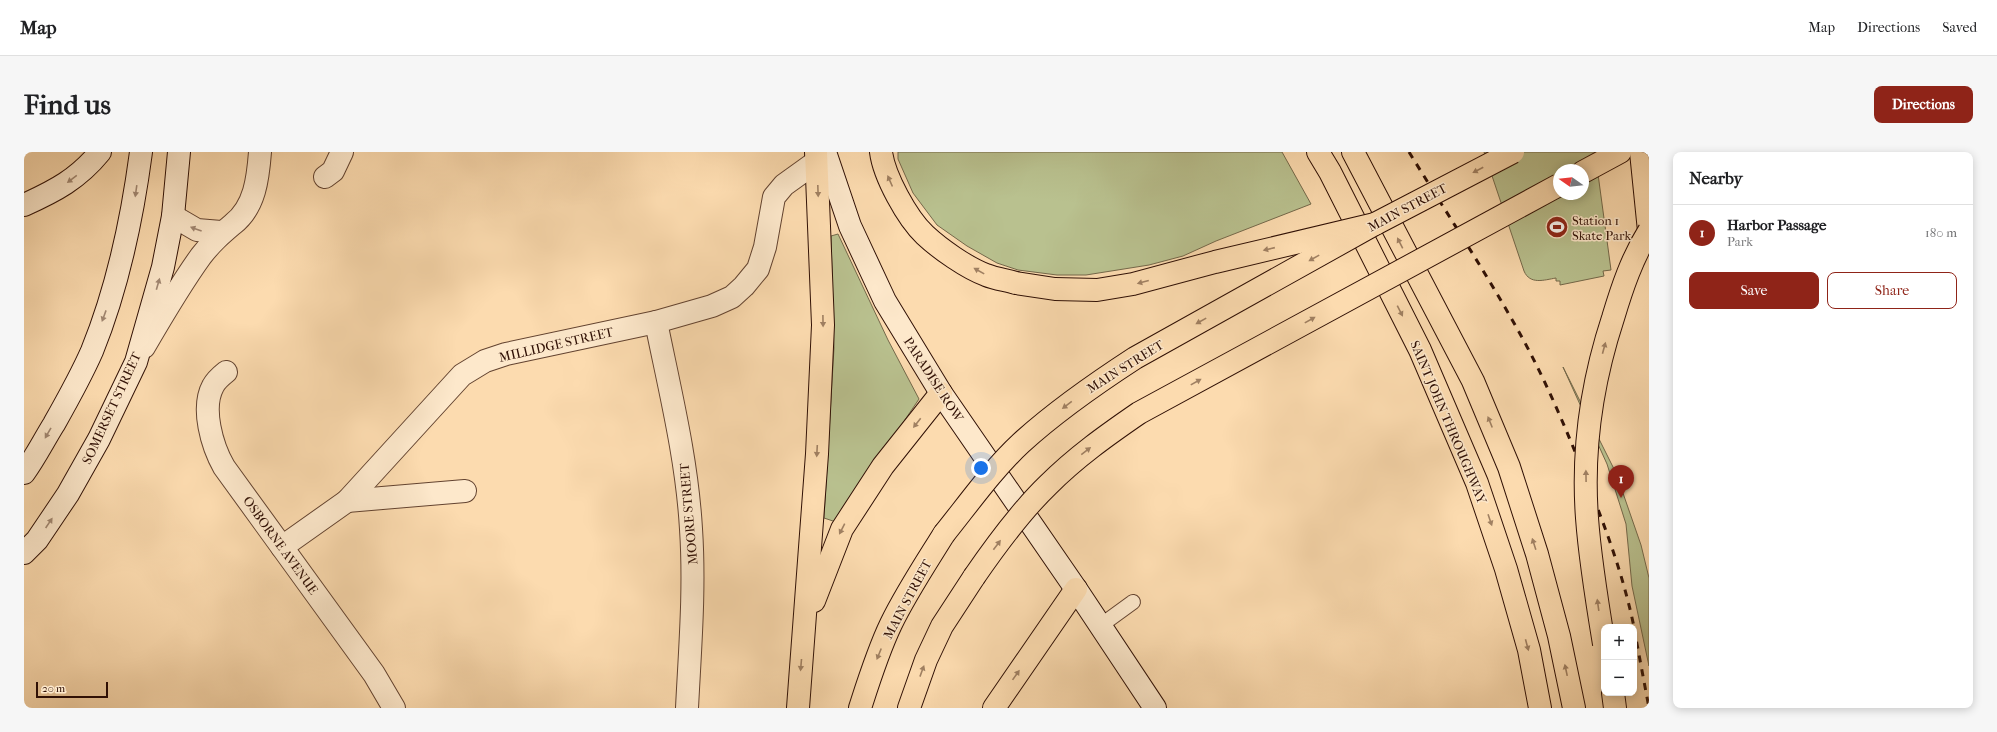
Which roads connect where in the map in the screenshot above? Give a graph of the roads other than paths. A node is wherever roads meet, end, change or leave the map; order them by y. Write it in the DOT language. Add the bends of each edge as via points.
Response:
graph roads {
  1 [pos="100,152"];
  2 [pos="141,152"];
  3 [pos="179,152"];
  4 [pos="260,152"];
  5 [pos="342,152"];
  6 [pos="881,152"];
  7 [pos="1303,152"];
  8 [pos="1318,152"];
  9 [pos="1353,152"];
  10 [pos="1513,152"];
  11 [pos="1620,152"];
  12 [pos="1641,152"];
  13 [pos="819,155"];
  14 [pos="1589,169"];
  15 [pos="325,177"];
  16 [pos="1553,188"];
  17 [pos="24,205"];
  18 [pos="173,216"];
  19 [pos="1375,224"];
  20 [pos="1649,231"];
  21 [pos="221,232"];
  22 [pos="1376,262"];
  23 [pos="656,322"];
  24 [pos="136,362"];
  25 [pos="226,372"];
  26 [pos="941,393"];
  27 [pos="24,473"];
  28 [pos="465,491"];
  29 [pos="347,501"];
  30 [pos="282,547"];
  31 [pos="24,553"];
  32 [pos="1076,589"];
  33 [pos="1133,602"];
  34 [pos="1601,625"];
  35 [pos="804,626"];
  36 [pos="1100,626"];
  37 [pos="1613,696"];
  38 [pos="394,708"];
  39 [pos="687,708"];
  40 [pos="798,708"];
  41 [pos="860,708"];
  42 [pos="909,708"];
  43 [pos="994,708"];
  44 [pos="1155,708"];
  45 [pos="1540,708"];
  46 [pos="1574,708"];
  47 [pos="1615,708"];
  1 -- 17 [label="street, one-way" via="81,172 60,188"];
  2 -- 27 [label="street, one-way" via="134,205 110,302 91,352 59,414"];
  3 -- 18 [label="street, SOMERSET STREET"];
  4 -- 21 [label="street" via="251,202 234,224"];
  5 -- 15 [label="street" via="333,171"];
  19 -- 6 [label="main road, one-way, bridge" via="1133,284 1097,290 1055,289 986,275 958,260 924,235 898,199 882,162"];
  7 -- 22 [label="main road"];
  8 -- 22 [label="main road, SAINT JOHN THROUGHWAY"];
  46 -- 9 [label="main road, one-way" via="1559,636 1537,554 1509,467 1473,381"];
  10 -- 19 [label="main road, MAIN STREET, one-way, bridge"];
  11 -- 14 [label="main road"];
  12 -- 20 [label="main road"];
  13 -- 23 [label="street, MILLIDGE STREET" via="784,185 774,198 758,269 744,286 732,297 712,306"];
  13 -- 26 [label="street, PARADISE ROW" via="885,301"];
  13 -- 35 [label="main road, one-way" via="823,325 817,454"];
  42 -- 16 [label="main road, one-way, bridge" via="926,660 942,626 974,577 997,544 1048,485 1078,458 1139,413"];
  21 -- 18 [label="street, one-way" via="197,230"];
  24 -- 18 [label="street, SOMERSET STREET, one-way" via="163,267"];
  19 -- 41 [label="main road, MAIN STREET, one-way, bridge" via="1135,358 1097,382 1020,444 986,481 944,534 916,579 891,624"];
  34 -- 20 [label="main road, one-way, bridge" via="1587,517 1586,467 1589,422 1598,370 1610,325 1624,282"];
  21 -- 24 [label="street" via="200,257 169,304"];
  22 -- 45 [label="main road, SAINT JOHN THROUGHWAY, one-way" via="1420,350 1477,483 1529,650"];
  23 -- 29 [label="street, MILLIDGE STREET" via="506,354 484,362 462,375"];
  23 -- 39 [label="street, MOORE STREET" via="684,458 691,529 693,588"];
  31 -- 24 [label="street, SOMERSET STREET, one-way" via="37,540 68,494 99,439"];
  25 -- 30 [label="street, OSBORNE AVENUE" via="212,387 210,398 210,428 216,452"];
  26 -- 32 [label="street, PARADISE ROW"];
  26 -- 35 [label="main road, one-way" via="883,466 842,529"];
  28 -- 29 [label="street"];
  29 -- 30 [label="street, MILLIDGE STREET"];
  30 -- 38 [label="street, OSBORNE AVENUE" via="374,674"];
  32 -- 36 [label="street, PARADISE ROW"];
  43 -- 32 [label="main road, one-way"];
  33 -- 36 [label="lane"];
  35 -- 40 [label="main road, one-way"];
  36 -- 44 [label="street, PARADISE ROW"];
  37 -- 47 [label="main road"];
}
